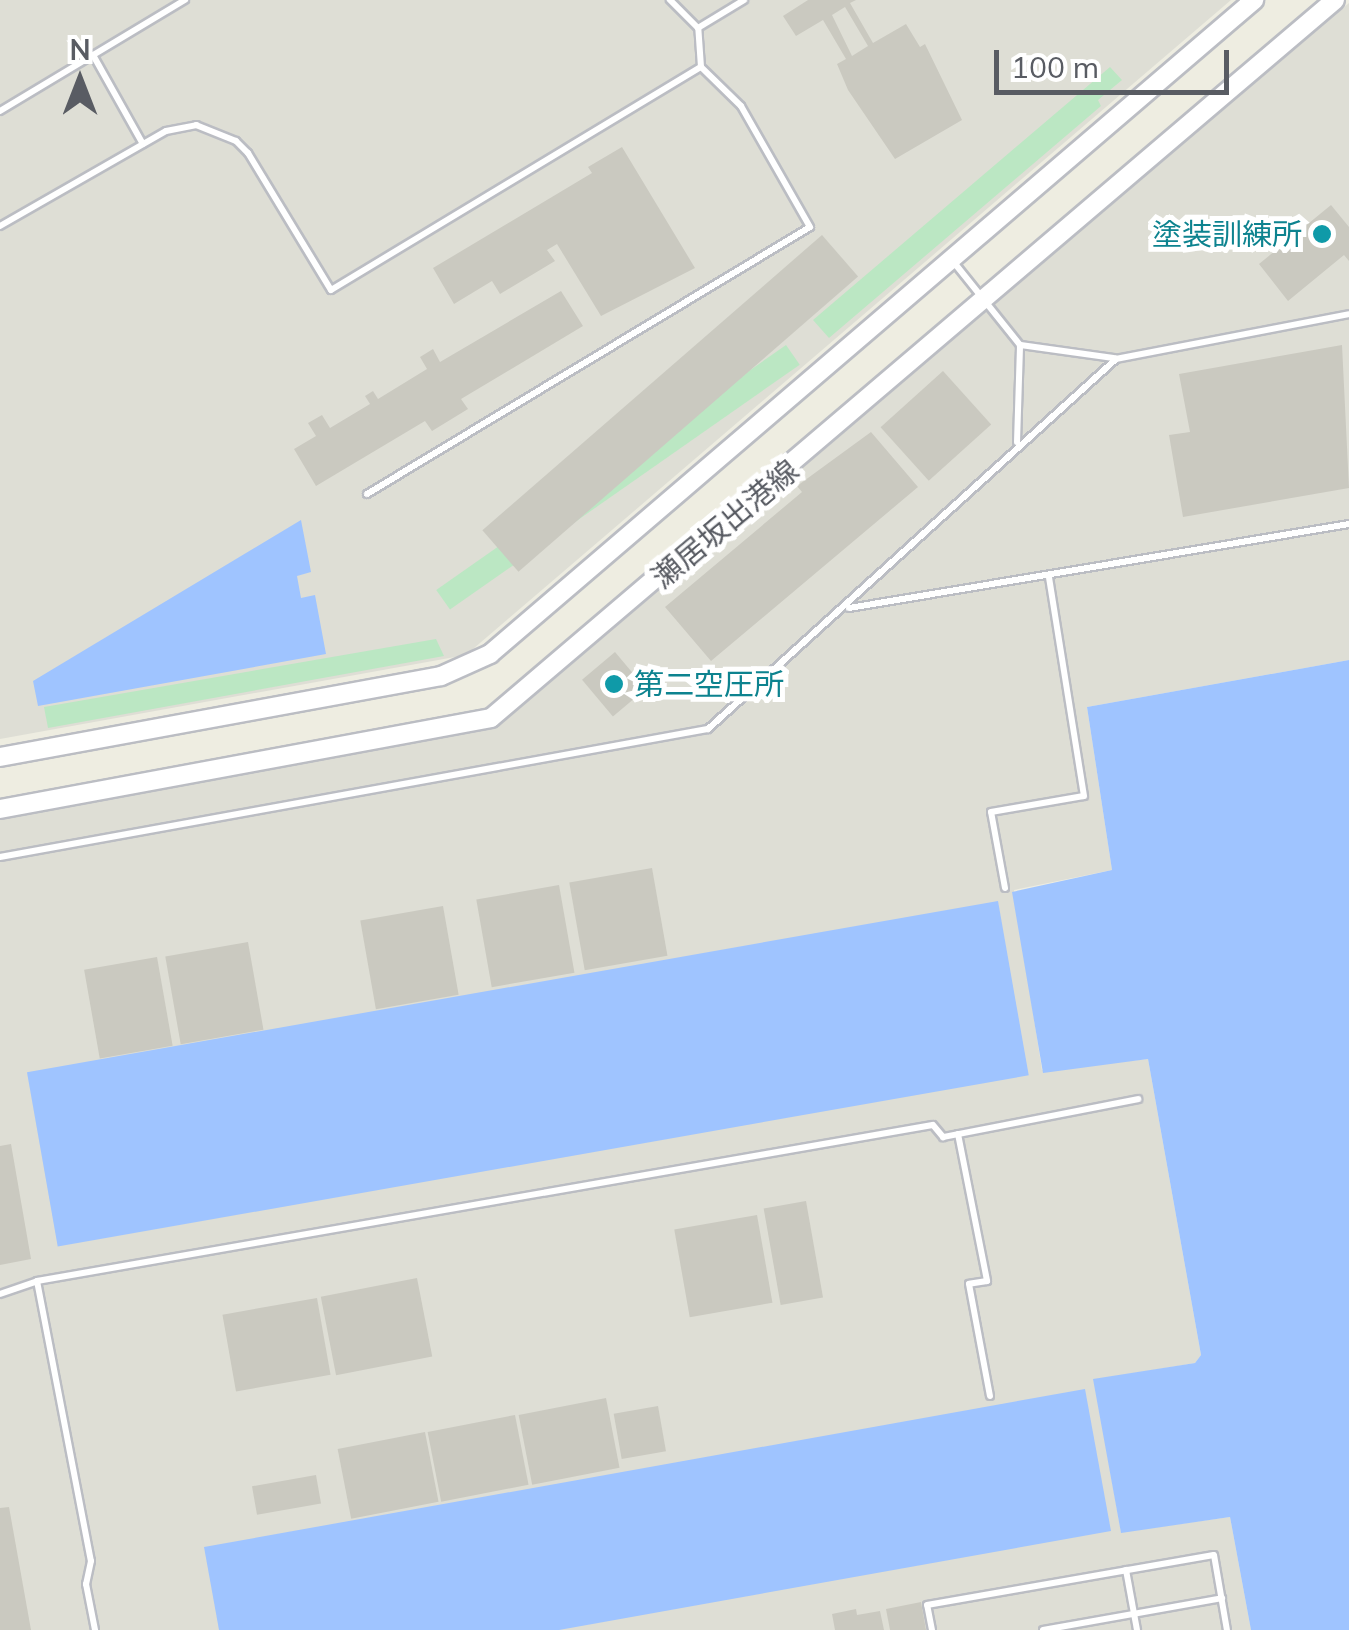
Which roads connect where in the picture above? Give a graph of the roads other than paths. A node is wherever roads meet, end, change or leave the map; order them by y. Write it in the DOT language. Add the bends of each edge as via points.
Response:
graph roads {
  1 [pos="185,0"];
  2 [pos="670,0"];
  3 [pos="744,0"];
  4 [pos="1254,0"];
  5 [pos="1335,0"];
  6 [pos="698,28"];
  7 [pos="93,55"];
  8 [pos="701,67"];
  9 [pos="0,111"];
  10 [pos="143,144"];
  11 [pos="0,226"];
  12 [pos="951,259"];
  13 [pos="986,302"];
  14 [pos="1349,314"];
  15 [pos="1020,345"];
  16 [pos="1116,359"];
  17 [pos="1016,444"];
  18 [pos="367,494"];
  19 [pos="1349,524"];
  20 [pos="1049,578"];
  21 [pos="848,608"];
  22 [pos="0,757"];
  23 [pos="0,809"];
  24 [pos="0,857"];
  25 [pos="1005,888"];
  26 [pos="1138,1099"];
  27 [pos="958,1134"];
  28 [pos="37,1281"];
  29 [pos="0,1294"];
  30 [pos="990,1396"];
  31 [pos="1126,1570"];
  32 [pos="1222,1598"];
  33 [pos="1134,1613"];
  34 [pos="96,1630"];
  35 [pos="932,1630"];
  36 [pos="1042,1630"];
  37 [pos="1137,1630"];
  38 [pos="1227,1630"];
  1 -- 7 [label="lane"];
  2 -- 6 [label="lane"];
  3 -- 6 [label="lane"];
  4 -- 12 [label="main road, 瀬居坂出港線"];
  5 -- 13 [label="main road, 瀬居坂出港線"];
  6 -- 8 [label="lane"];
  7 -- 9 [label="lane"];
  7 -- 10 [label="lane"];
  8 -- 10 [label="lane" via="331,290 236,141 196,125"];
  8 -- 18 [label="lane" via="741,106 810,227"];
  10 -- 11 [label="lane"];
  12 -- 13 [label="lane"];
  12 -- 22 [label="main road, 瀬居坂出港線" via="468,667"];
  13 -- 15 [label="lane"];
  13 -- 23 [label="main road, 瀬居坂出港線" via="492,718"];
  14 -- 16 [label="lane"];
  15 -- 16 [label="lane"];
  15 -- 17 [label="lane"];
  16 -- 17 [label="lane"];
  17 -- 21 [label="lane" via="898,550"];
  19 -- 20 [label="lane"];
  20 -- 21 [label="lane"];
  20 -- 25 [label="lane" via="1084,796 991,812"];
  21 -- 24 [label="lane" via="708,729"];
  26 -- 27 [label="lane"];
  27 -- 28 [label="lane" via="943,1137 933,1125"];
  27 -- 30 [label="lane" via="987,1281 969,1284"];
  28 -- 29 [label="lane"];
  28 -- 34 [label="lane" via="90,1560 86,1584"];
  31 -- 32 [label="lane" via="1214,1554"];
  31 -- 33 [label="lane"];
  31 -- 35 [label="lane" via="927,1605"];
  32 -- 33 [label="lane"];
  32 -- 38 [label="lane"];
  33 -- 36 [label="lane"];
  33 -- 37 [label="lane"];
}
